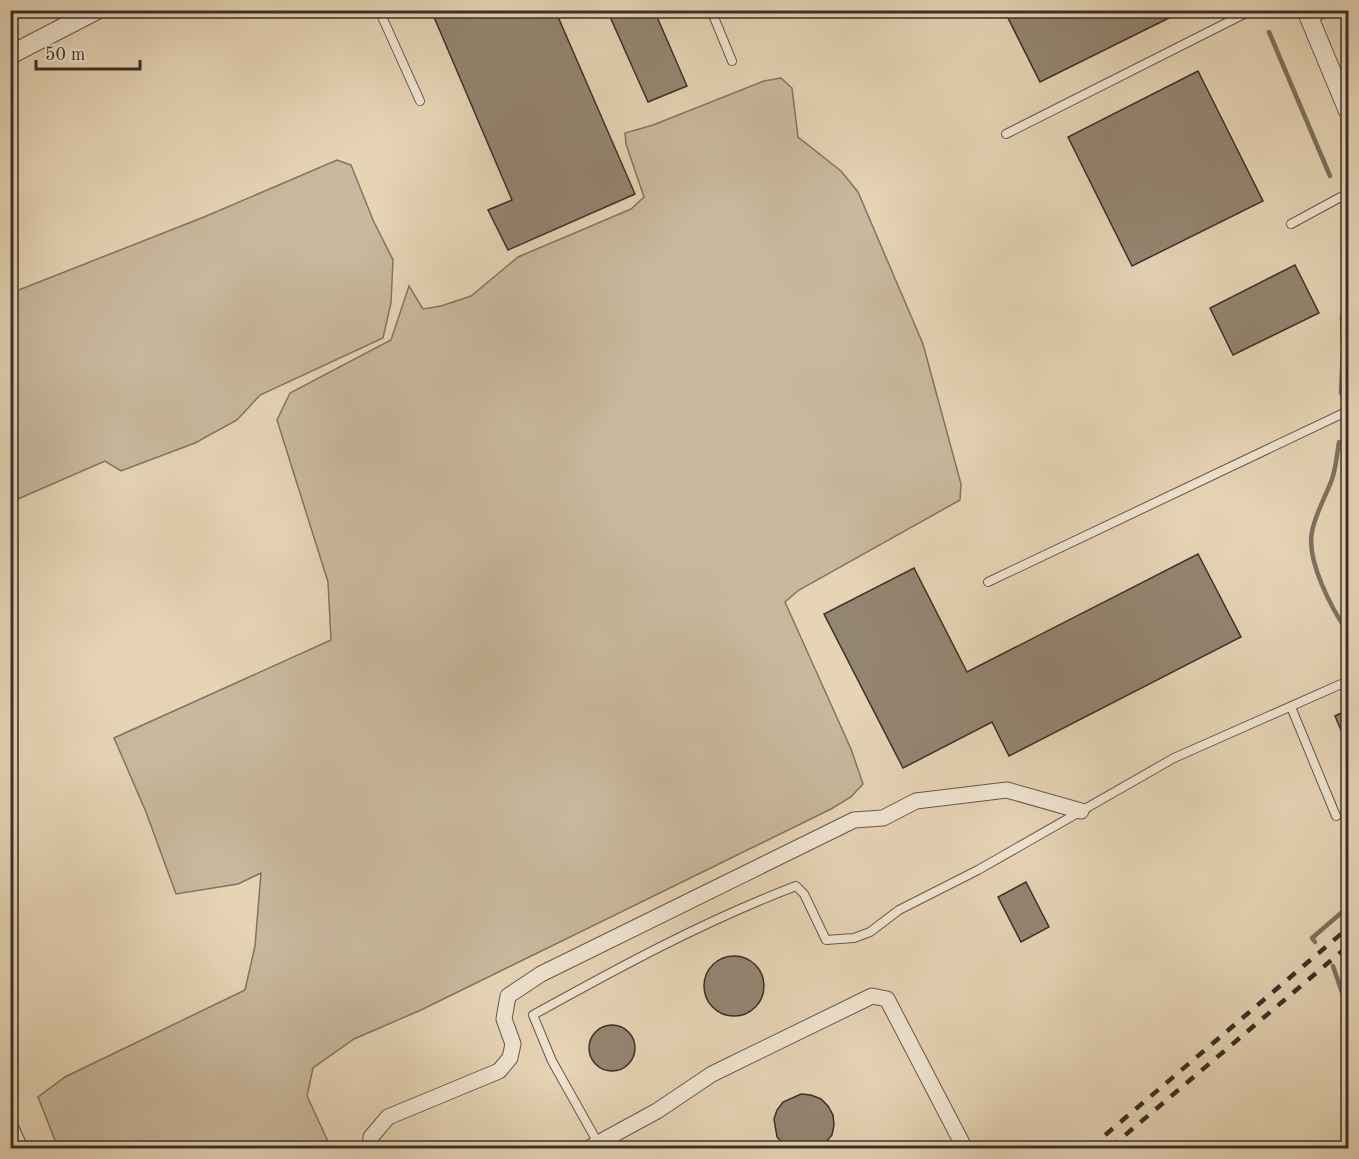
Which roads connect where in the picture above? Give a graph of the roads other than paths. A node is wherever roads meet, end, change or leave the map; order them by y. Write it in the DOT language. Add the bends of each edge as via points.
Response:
graph roads {
  1 [pos="97,10"];
  2 [pos="379,10"];
  3 [pos="711,10"];
  4 [pos="1252,10"];
  5 [pos="1312,12"];
  6 [pos="10,55"];
  7 [pos="732,61"];
  8 [pos="420,101"];
  9 [pos="1348,111"];
  10 [pos="1006,134"];
  11 [pos="1348,194"];
  12 [pos="1291,224"];
  13 [pos="1348,411"];
  14 [pos="988,582"];
  15 [pos="1348,681"];
  16 [pos="1291,707"];
  17 [pos="1081,811"];
  18 [pos="1336,816"];
  19 [pos="10,1126"];
  20 [pos="593,1146"];
  21 [pos="963,1147"];
  22 [pos="20,1149"];
  23 [pos="370,1149"];
  1 -- 6 [label="street"];
  2 -- 8 [label="lane"];
  3 -- 7 [label="lane"];
  4 -- 10 [label="lane"];
  5 -- 9 [label="street"];
  11 -- 12 [label="lane"];
  13 -- 14 [label="lane"];
  15 -- 16 [label="lane"];
  16 -- 17 [label="lane" via="1174,758"];
  16 -- 18 [label="lane"];
  17 -- 20 [label="lane" via="854,938 826,940 804,894 796,886 634,959 533,1015"];
  17 -- 23 [label="street" via="1007,790 916,801 883,818 854,820 551,969 508,996 504,1019 513,1044 510,1058 499,1071 388,1117 370,1137"];
  19 -- 22 [label="street"];
  20 -- 21 [label="street" via="657,1111 712,1074 872,996 887,999"];
}
